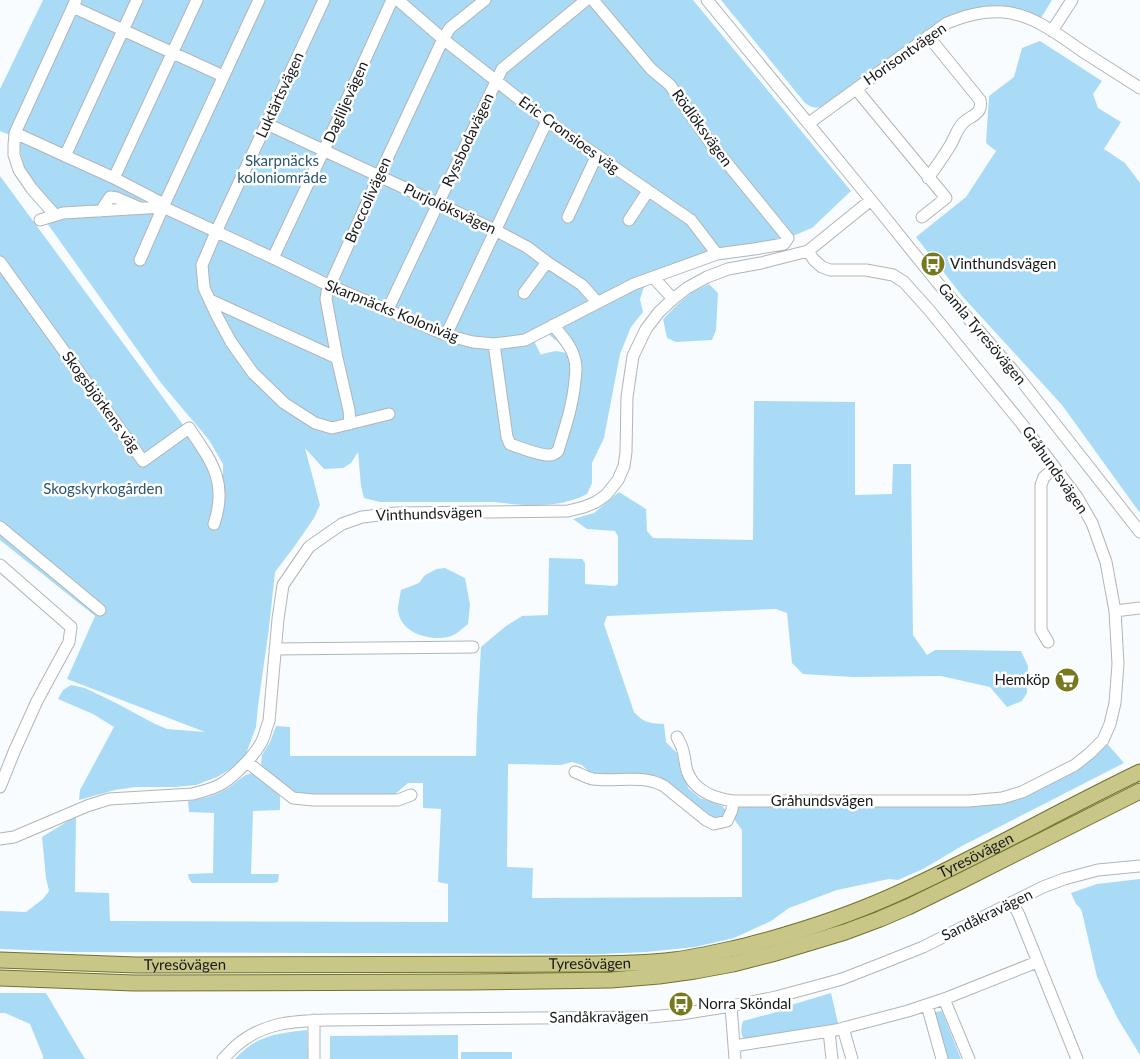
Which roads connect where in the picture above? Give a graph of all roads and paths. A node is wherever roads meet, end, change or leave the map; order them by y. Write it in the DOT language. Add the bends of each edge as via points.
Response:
graph roads {
  1 [pos="137,0"];
  2 [pos="197,0"];
  3 [pos="258,0"];
  4 [pos="324,0"];
  5 [pos="392,0"];
  6 [pos="398,0"];
  7 [pos="485,0"];
  8 [pos="586,0"];
  9 [pos="593,0"];
  10 [pos="707,0"];
  11 [pos="1072,0"];
  12 [pos="74,4"];
  13 [pos="123,30"];
  14 [pos="1052,31"];
  15 [pos="928,36"];
  16 [pos="444,39"];
  17 [pos="172,53"];
  18 [pos="223,76"];
  19 [pos="496,81"];
  20 [pos="1140,88"];
  21 [pos="856,89"];
  22 [pos="547,121"];
  23 [pos="808,123"];
  24 [pos="267,124"];
  25 [pos="15,133"];
  26 [pos="324,150"];
  27 [pos="65,156"];
  28 [pos="597,156"];
  29 [pos="379,176"];
  30 [pos="114,178"];
  31 [pos="928,178"];
  32 [pos="648,191"];
  33 [pos="871,200"];
  34 [pos="438,203"];
  35 [pos="162,207"];
  36 [pos="55,215"];
  37 [pos="568,217"];
  38 [pos="922,217"];
  39 [pos="40,220"];
  40 [pos="629,220"];
  41 [pos="495,230"];
  42 [pos="216,232"];
  43 [pos="788,238"];
  44 [pos="808,251"];
  45 [pos="717,254"];
  46 [pos="273,258"];
  47 [pos="140,260"];
  48 [pos="0,262"];
  49 [pos="547,262"];
  50 [pos="653,277"];
  51 [pos="329,285"];
  52 [pos="524,293"];
  53 [pos="673,299"];
  54 [pos="210,300"];
  55 [pos="598,303"];
  56 [pos="388,310"];
  57 [pos="554,325"];
  58 [pos="446,335"];
  59 [pos="494,344"];
  60 [pos="337,358"];
  61 [pos="389,414"];
  62 [pos="350,424"];
  63 [pos="1055,468"];
  64 [pos="214,524"];
  65 [pos="0,528"];
  66 [pos="1140,532"];
  67 [pos="0,565"];
  68 [pos="1140,608"];
  69 [pos="100,610"];
  70 [pos="1115,611"];
  71 [pos="1048,642"];
  72 [pos="473,648"];
  73 [pos="275,649"];
  74 [pos="677,737"];
  75 [pos="247,762"];
  76 [pos="575,772"];
  77 [pos="1140,772"];
  78 [pos="0,787"];
  79 [pos="1140,791"];
  80 [pos="411,796"];
  81 [pos="733,801"];
  82 [pos="0,839"];
  83 [pos="1140,866"];
  84 [pos="1012,902"];
  85 [pos="0,960"];
  86 [pos="1037,962"];
  87 [pos="0,978"];
  88 [pos="944,999"];
  89 [pos="927,1005"];
  90 [pos="731,1006"];
  91 [pos="314,1020"];
  92 [pos="843,1028"];
  93 [pos="828,1031"];
  94 [pos="734,1046"];
  95 [pos="223,1059"];
  96 [pos="314,1059"];
  97 [pos="735,1059"];
  98 [pos="832,1059"];
  99 [pos="852,1059"];
  100 [pos="942,1059"];
  101 [pos="969,1059"];
  102 [pos="1077,1059"];
  1 -- 13 [label="street"];
  2 -- 17 [label="street"];
  3 -- 18 [label="street"];
  4 -- 24 [label="street, Luktärtsvägen"];
  5 -- 26 [label="street, Dagliljevägen"];
  6 -- 16 [label="street, Eric Cronsioes väg"];
  7 -- 16 [label="street, Broccolivägen" via="450,28"];
  8 -- 19 [label="street, Ryssbodavägen" via="502,69"];
  9 -- 43 [label="street, Rödlöksvägen" via="651,70 670,85 709,141"];
  10 -- 23 [label="street, Gamla Tyresövägen"];
  11 -- 14 [label="street"];
  12 -- 13 [label="street"];
  12 -- 25 [label="street"];
  13 -- 17 [label="street"];
  13 -- 27 [label="street"];
  14 -- 15 [label="street, Horisontvägen" via="1023,16 985,12 947,23"];
  14 -- 20 [label="street, Horisontvägen"];
  15 -- 21 [label="street, Horisontvägen"];
  15 -- 31 [label="street" via="980,100 981,106 958,128"];
  16 -- 19 [label="street, Eric Cronsioes väg"];
  16 -- 29 [label="street, Broccolivägen"];
  17 -- 18 [label="street"];
  17 -- 30 [label="street"];
  18 -- 35 [label="street"];
  19 -- 22 [label="street, Eric Cronsioes väg"];
  19 -- 34 [label="street, Ryssbodavägen"];
  21 -- 23 [label="street, Horisontvägen"];
  21 -- 31 [label="street"];
  22 -- 28 [label="street, Eric Cronsioes väg"];
  22 -- 41 [label="street"];
  23 -- 33 [label="street, Gamla Tyresövägen"];
  24 -- 26 [label="street, Purjolöksvägen"];
  24 -- 42 [label="street, Luktärtsvägen"];
  25 -- 27 [label="street, Skarpnäcks Koloniväg"];
  25 -- 36 [label="street" via="14,155 19,170"];
  26 -- 29 [label="street, Purjolöksvägen"];
  26 -- 46 [label="street, Dagliljevägen"];
  27 -- 30 [label="street, Skarpnäcks Koloniväg"];
  28 -- 32 [label="street, Eric Cronsioes väg"];
  28 -- 37 [label="street"];
  29 -- 34 [label="street, Purjolöksvägen"];
  29 -- 51 [label="street, Broccolivägen"];
  30 -- 35 [label="street, Skarpnäcks Koloniväg" via="158,201"];
  31 -- 38 [label="street" via="946,198"];
  32 -- 40 [label="street"];
  32 -- 45 [label="street, Eric Cronsioes väg" via="691,220"];
  33 -- 44 [label="street, Vinthundsvägen"];
  33 -- 66 [label="street, Gamla Tyresövägen" via="1016,374"];
  34 -- 41 [label="street, Purjolöksvägen"];
  34 -- 56 [label="street, Ryssbodavägen"];
  35 -- 36 [label="street"];
  35 -- 42 [label="street, Skarpnäcks Koloniväg"];
  35 -- 47 [label="street"];
  36 -- 39 [label="street"];
  41 -- 49 [label="street, Purjolöksvägen"];
  41 -- 58 [label="street"];
  42 -- 46 [label="street, Skarpnäcks Koloniväg"];
  42 -- 54 [label="street, Luktärtsvägen" via="202,265 204,288"];
  43 -- 45 [label="street, Skarpnäcks Koloniväg" via="784,244"];
  44 -- 53 [label="street, Vinthundsvägen" via="728,269 707,277"];
  44 -- 63 [label="street, Gråhundsvägen" via="822,267 830,270 866,270 893,275 904,282"];
  45 -- 50 [label="street, Skarpnäcks Koloniväg"];
  46 -- 51 [label="street, Skarpnäcks Koloniväg"];
  48 -- 64 [label="street, Skogsbjörkens väg" via="143,461 189,428 215,471 220,492"];
  49 -- 52 [label="street"];
  49 -- 55 [label="street, Purjolöksvägen" via="582,285"];
  50 -- 53 [label="street"];
  50 -- 55 [label="street, Skarpnäcks Koloniväg"];
  51 -- 56 [label="street, Skarpnäcks Koloniväg"];
  51 -- 60 [label="street, Broccolivägen" via="326,300"];
  53 -- 73 [label="street, Vinthundsvägen" via="646,330 633,356 624,466 606,495 596,502 568,511 396,514 362,517 342,524 309,548 284,585"];
  54 -- 60 [label="street"];
  54 -- 62 [label="street, Luktärtsvägen" via="236,350 253,373 284,403 314,422 332,428"];
  55 -- 57 [label="street, Skarpnäcks Koloniväg"];
  56 -- 58 [label="street, Skarpnäcks Koloniväg"];
  57 -- 59 [label="street, Skarpnäcks Koloniväg" via="525,340"];
  57 -- 59 [label="street" via="568,344 576,366 569,418 558,451 553,455 510,444"];
  58 -- 59 [label="street, Skarpnäcks Koloniväg"];
  60 -- 62 [label="street, Broccolivägen"];
  61 -- 62 [label="street, Luktärtsvägen"];
  63 -- 70 [label="street, Gråhundsvägen" via="1092,523 1106,562"];
  63 -- 71 [label="street" via="1044,477 1041,485 1041,630"];
  65 -- 69 [label="street"];
  67 -- 78 [label="street" via="71,627 69,642 38,701"];
  68 -- 70 [label="street"];
  70 -- 81 [label="street, Gråhundsvägen" via="1118,676 1110,724 1103,740 1090,753 1055,776 1002,798 969,801"];
  72 -- 73 [label="street"];
  73 -- 75 [label="street, Vinthundsvägen" via="269,721 261,744"];
  74 -- 81 [label="street, Gråhundsvägen" via="690,779 710,796"];
  75 -- 80 [label="street" via="292,798 398,800"];
  75 -- 82 [label="street, Vinthundsvägen" via="223,783 205,791 109,799 14,837"];
  76 -- 81 [label="street" via="592,779 656,782 714,824 727,822"];
  77 -- 85 [label="main road, Tyresövägen" via="892,896 796,931 698,956 586,964 192,966"];
  79 -- 87 [label="main road, Tyresövägen" via="880,919 772,954 696,971 611,980 469,982 144,983"];
  83 -- 84 [label="street, Sandåkravägen" via="1084,873"];
  84 -- 86 [label="street"];
  84 -- 90 [label="street, Sandåkravägen" via="923,947 842,979"];
  86 -- 88 [label="street"];
  86 -- 102 [label="street"];
  88 -- 89 [label="street"];
  88 -- 101 [label="street"];
  89 -- 92 [label="street"];
  89 -- 100 [label="street"];
  90 -- 91 [label="street, Sandåkravägen" via="650,1017"];
  90 -- 94 [label="street"];
  91 -- 95 [label="street, Sandåkravägen" via="275,1024 248,1037"];
  91 -- 96 [label="street"];
  92 -- 93 [label="street"];
  92 -- 99 [label="street"];
  93 -- 94 [label="street"];
  93 -- 98 [label="street"];
  94 -- 97 [label="street"];
}
